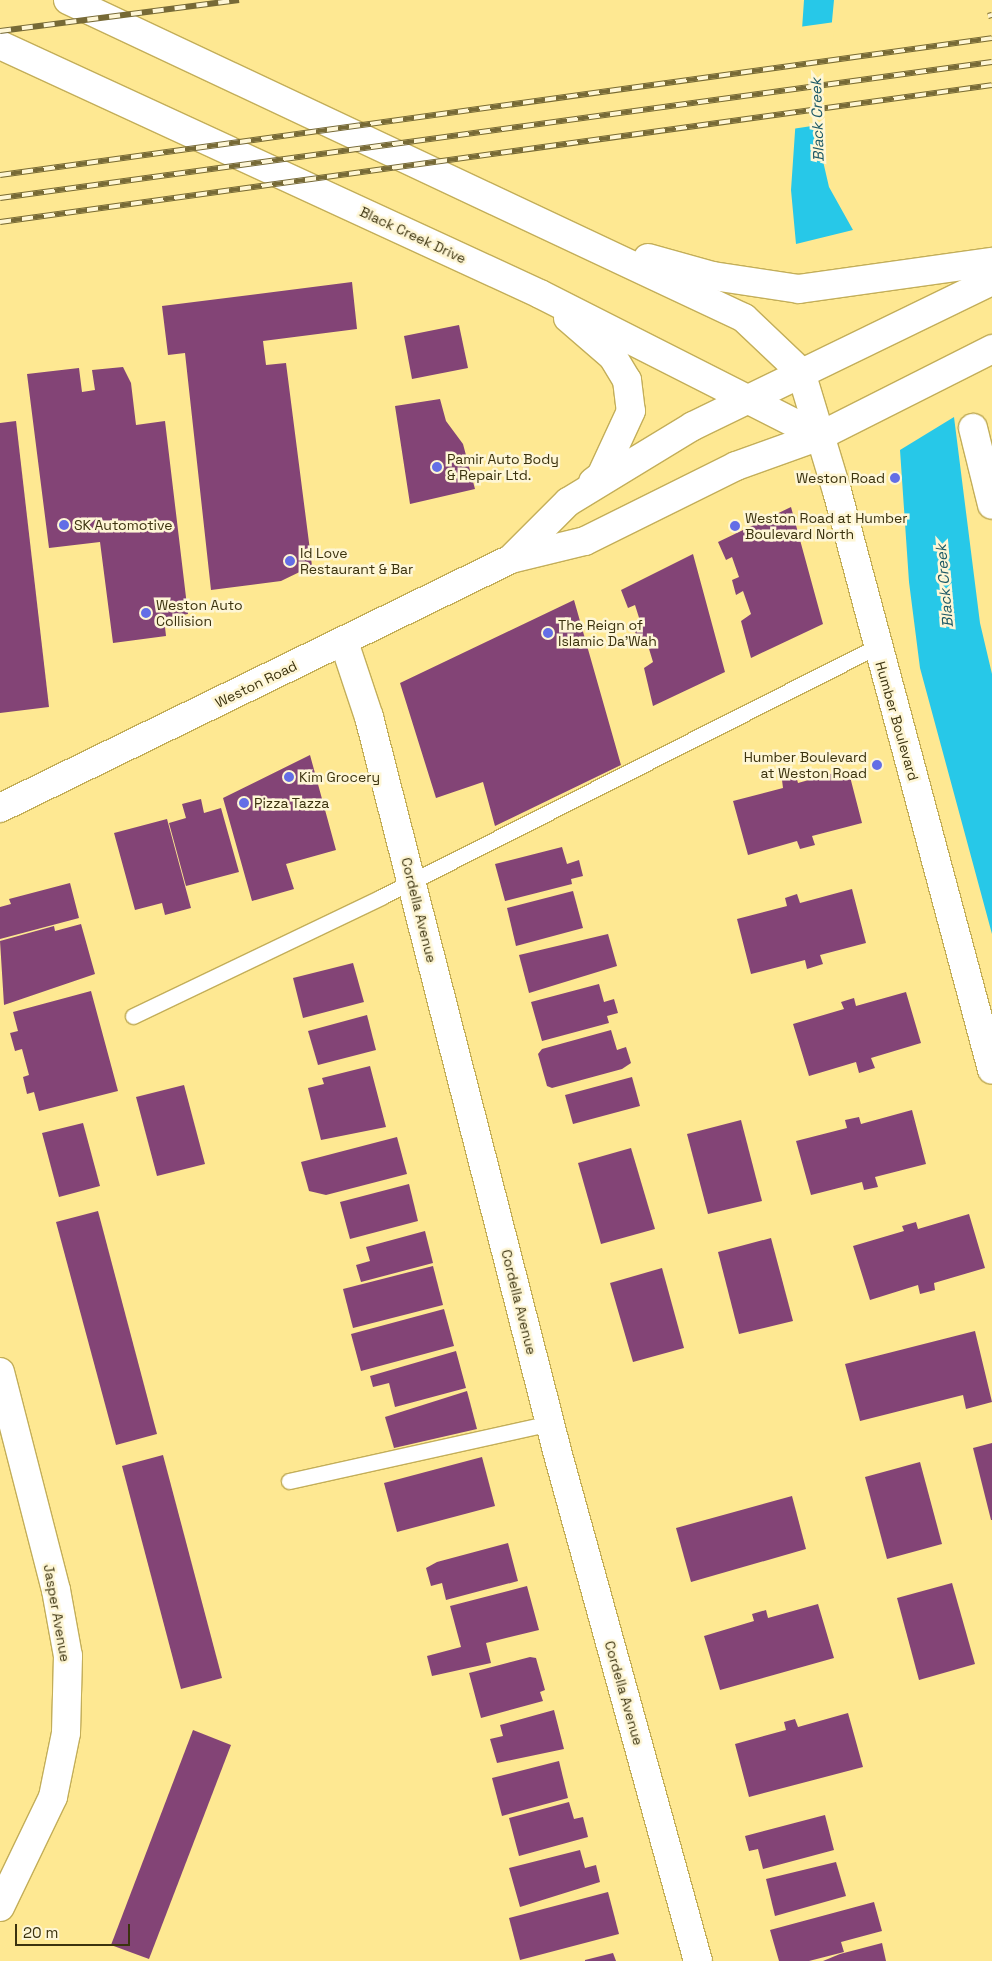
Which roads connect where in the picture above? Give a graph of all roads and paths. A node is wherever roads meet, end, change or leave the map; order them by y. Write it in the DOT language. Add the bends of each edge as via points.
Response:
graph roads {
  1 [pos="68,0"];
  2 [pos="0,45"];
  3 [pos="574,238"];
  4 [pos="992,262"];
  5 [pos="992,281"];
  6 [pos="540,294"];
  7 [pos="992,348"];
  8 [pos="800,372"];
  9 [pos="750,399"];
  10 [pos="783,417"];
  11 [pos="973,428"];
  12 [pos="820,436"];
  13 [pos="736,466"];
  14 [pos="568,502"];
  15 [pos="992,505"];
  16 [pos="510,559"];
  17 [pos="344,642"];
  18 [pos="876,647"];
  19 [pos="0,808"];
  20 [pos="412,882"];
  21 [pos="133,1016"];
  22 [pos="992,1070"];
  23 [pos="0,1372"];
  24 [pos="550,1423"];
  25 [pos="289,1482"];
  26 [pos="0,1907"];
  27 [pos="698,1961"];
  1 -- 3 [label="main road"];
  2 -- 6 [label="main road, Black Creek Drive"];
  3 -- 4 [label="main road" via="713,276 799,289"];
  3 -- 8 [label="main road" via="744,318"];
  5 -- 8 [label="main road, Weston Road"];
  6 -- 9 [label="main road, Black Creek Drive"];
  6 -- 14 [label="main road" via="613,357 627,380 630,411 616,448 601,476"];
  7 -- 12 [label="main road, Weston Road"];
  8 -- 9 [label="main road, Weston Road"];
  8 -- 10 [label="main road"];
  8 -- 12 [label="main road, Humber Boulevard"];
  9 -- 10 [label="main road, Black Creek Drive"];
  9 -- 14 [label="main road, Weston Road" via="693,426"];
  10 -- 12 [label="main road, Black Creek Drive"];
  10 -- 13 [label="main road" via="773,434"];
  11 -- 15 [label="main road"];
  12 -- 13 [label="main road, Weston Road"];
  12 -- 18 [label="main road, Humber Boulevard"];
  13 -- 16 [label="main road, Weston Road" via="585,541"];
  14 -- 16 [label="main road, Weston Road"];
  16 -- 17 [label="main road, Weston Road"];
  17 -- 19 [label="main road, Weston Road"];
  17 -- 20 [label="main road, Cordella Avenue"];
  18 -- 20 [label="lane"];
  18 -- 22 [label="main road, Humber Boulevard"];
  20 -- 21 [label="lane"];
  20 -- 24 [label="main road, Cordella Avenue"];
  23 -- 26 [label="main road, Jasper Avenue" via="56,1590 68,1656 66,1733 53,1797"];
  24 -- 25 [label="lane"];
  24 -- 27 [label="main road, Cordella Avenue"];
}
